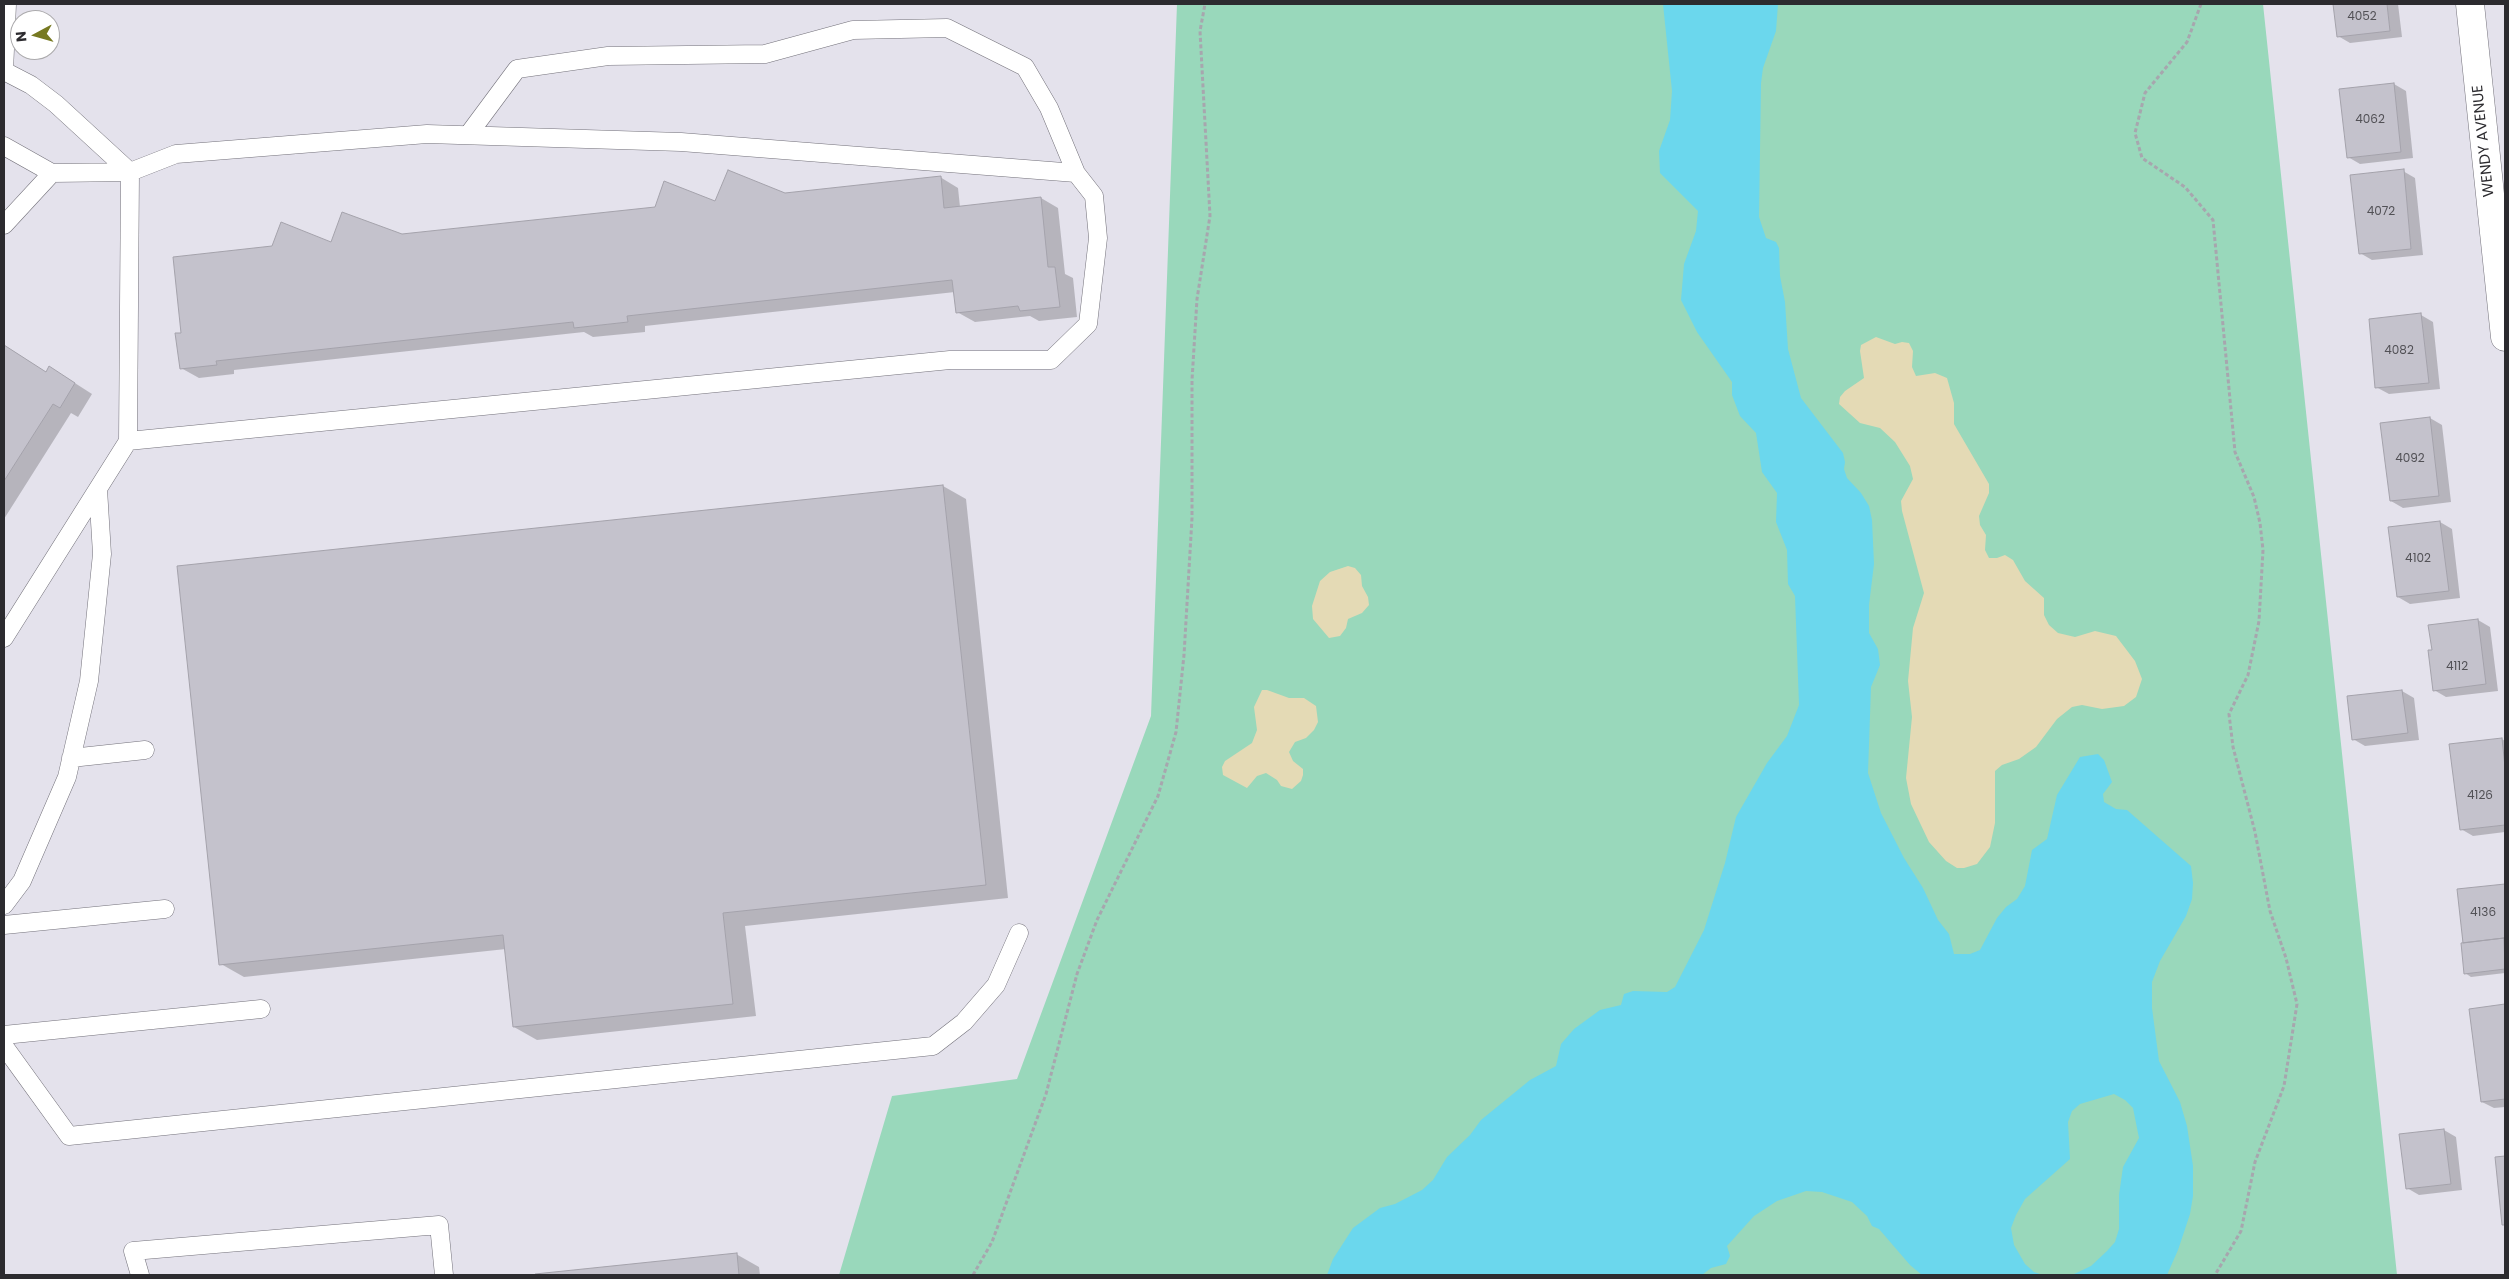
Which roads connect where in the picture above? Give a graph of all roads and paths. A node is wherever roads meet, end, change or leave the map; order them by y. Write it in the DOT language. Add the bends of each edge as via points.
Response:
graph roads {
  1 [pos="7,4"];
  2 [pos="1205,4"];
  3 [pos="2201,4"];
  4 [pos="2470,4"];
  5 [pos="4,71"];
  6 [pos="468,135"];
  7 [pos="4,146"];
  8 [pos="130,172"];
  9 [pos="52,173"];
  10 [pos="1076,173"];
  11 [pos="4,224"];
  12 [pos="2505,338"];
  13 [pos="128,441"];
  14 [pos="98,489"];
  15 [pos="4,638"];
  16 [pos="146,750"];
  17 [pos="71,758"];
  18 [pos="4,905"];
  19 [pos="165,909"];
  20 [pos="4,925"];
  21 [pos="1019,933"];
  22 [pos="261,1009"];
  23 [pos="4,1035"];
  24 [pos="4,1046"];
  25 [pos="140,1275"];
  26 [pos="444,1275"];
  27 [pos="973,1275"];
  28 [pos="2215,1275"];
  1 -- 5 [label="lane"];
  2 -- 27 [label="path" via="1200,31 1210,216 1197,308 1192,380 1192,518 1176,732 1158,796 1090,938 1074,984 1046,1094 992,1242"];
  3 -- 28 [label="path" via="2187,42 2145,93 2135,133 2142,158 2185,188 2213,220 2235,452 2254,497 2263,550 2259,621 2248,676 2229,714 2270,911 2297,1004 2284,1086 2255,1162 2241,1232"];
  4 -- 12 [label="street, WENDY AVENUE"];
  5 -- 8 [label="lane" via="31,85 56,104"];
  6 -- 8 [label="lane" via="427,134 176,154"];
  6 -- 10 [label="lane" via="681,142"];
  6 -- 10 [label="lane" via="517,69 608,56 765,54 853,30 947,28 1025,67 1049,108"];
  7 -- 9 [label="lane"];
  8 -- 9 [label="lane"];
  8 -- 13 [label="lane"];
  9 -- 11 [label="lane"];
  10 -- 13 [label="lane" via="1094,196 1098,238 1088,324 1051,360 950,360"];
  13 -- 14 [label="lane"];
  14 -- 15 [label="lane"];
  14 -- 17 [label="lane" via="102,554 89,681"];
  16 -- 17 [label="lane"];
  17 -- 18 [label="lane" via="67,777 22,881"];
  19 -- 20 [label="lane"];
  21 -- 24 [label="lane" via="996,985 964,1022 933,1046 69,1136"];
  22 -- 23 [label="lane"];
  25 -- 26 [label="lane" via="133,1251 439,1224"];
}
